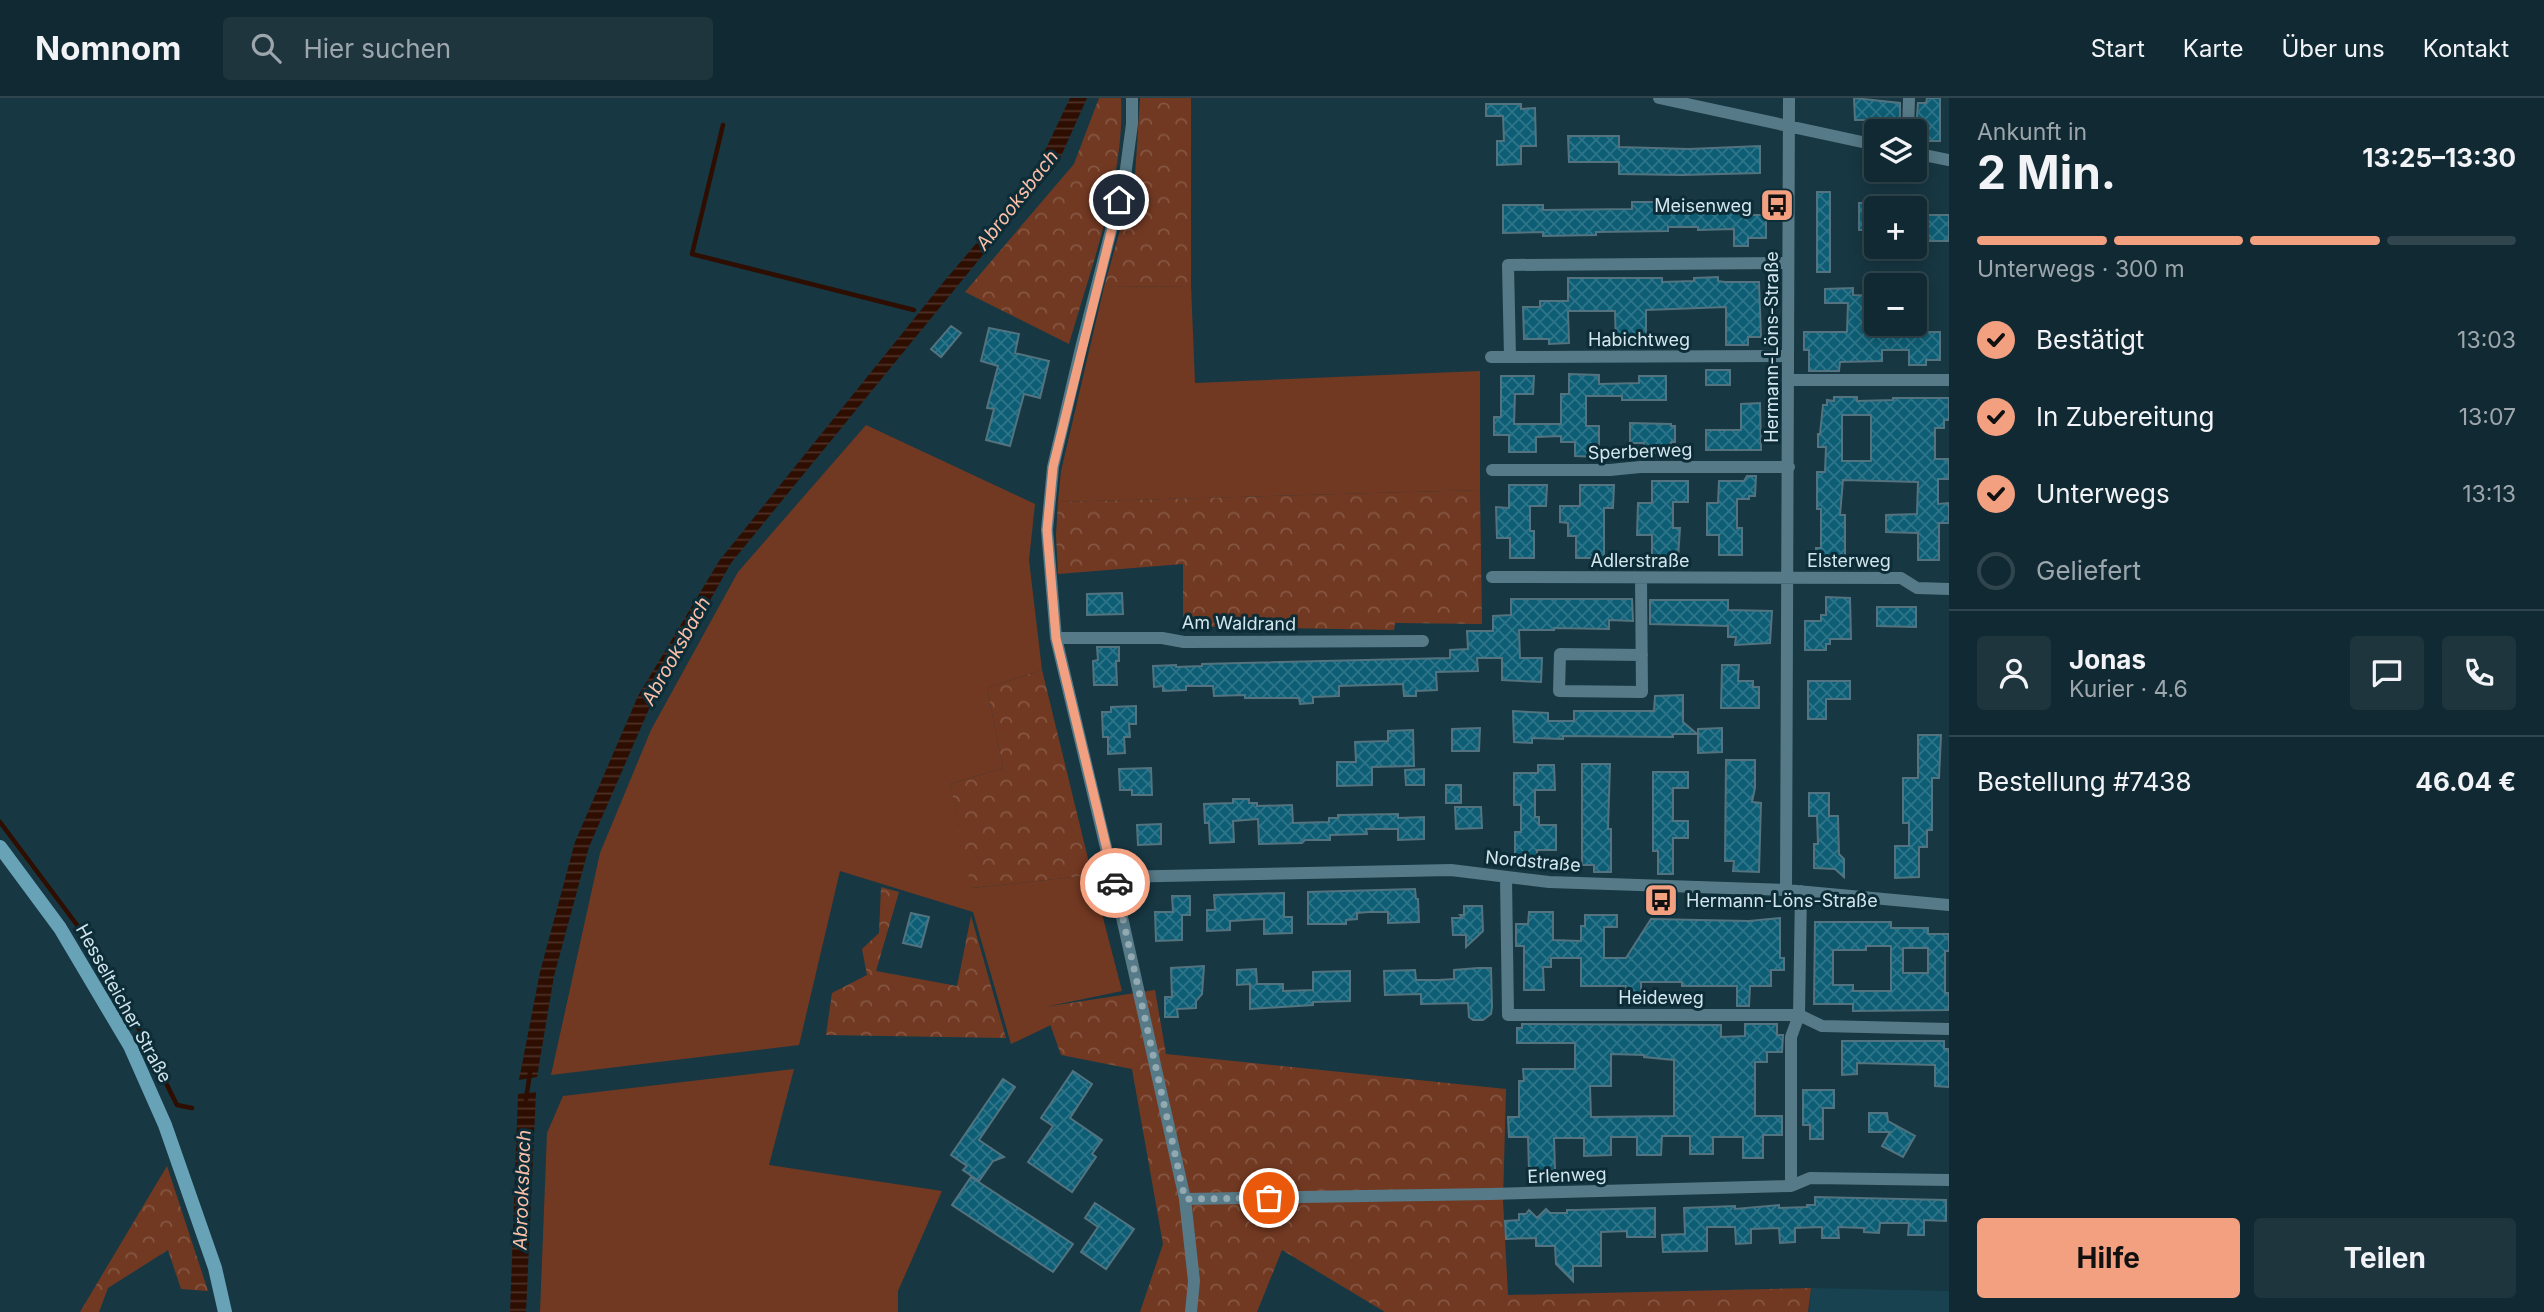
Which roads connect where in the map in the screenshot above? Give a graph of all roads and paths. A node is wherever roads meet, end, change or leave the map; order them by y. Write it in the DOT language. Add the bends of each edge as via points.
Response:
graph roads {
  1 [pos="1132,98"];
  2 [pos="1659,98"];
  3 [pos="1788,98"];
  4 [pos="1909,98"];
  5 [pos="1908,119"];
  6 [pos="1789,127"];
  7 [pos="1864,143"];
  8 [pos="1927,156"];
  9 [pos="1949,160"];
  10 [pos="1788,263"];
  11 [pos="1788,355"];
  12 [pos="1490,357"];
  13 [pos="1510,357"];
  14 [pos="1788,380"];
  15 [pos="1949,380"];
  16 [pos="1789,467"];
  17 [pos="1492,470"];
  18 [pos="1492,577"];
  19 [pos="1788,577"];
  20 [pos="1641,578"];
  21 [pos="1949,589"];
  22 [pos="1056,638"];
  23 [pos="1423,641"];
  24 [pos="1642,655"];
  25 [pos="0,847"];
  26 [pos="1113,877"];
  27 [pos="1506,878"];
  28 [pos="1786,890"];
  29 [pos="1801,891"];
  30 [pos="1949,905"];
  31 [pos="1799,1015"];
  32 [pos="1949,1029"];
  33 [pos="1949,1180"];
  34 [pos="1791,1186"];
  35 [pos="1185,1199"];
  36 [pos="225,1312"];
  37 [pos="1191,1312"];
  1 -- 22 [label="street" via="1125,176 1053,467 1047,530"];
  2 -- 6 [label="street"];
  3 -- 6 [label="street, Hermann-Löns-Straße"];
  4 -- 5 [label="street"];
  6 -- 7 [label="street"];
  6 -- 10 [label="street, Hermann-Löns-Straße"];
  8 -- 9 [label="street"];
  10 -- 11 [label="street, Hermann-Löns-Straße"];
  10 -- 13 [label="street" via="1508,265"];
  11 -- 13 [label="street, Habichtweg"];
  11 -- 14 [label="street, Hermann-Löns-Straße"];
  12 -- 13 [label="street, Habichtweg"];
  14 -- 15 [label="street"];
  14 -- 16 [label="street, Hermann-Löns-Straße"];
  16 -- 17 [label="street, Sperberweg"];
  16 -- 19 [label="street, Hermann-Löns-Straße"];
  18 -- 20 [label="street, Adlerstraße"];
  19 -- 20 [label="street, Adlerstraße"];
  19 -- 21 [label="street, Elsterweg" via="1901,578 1917,589"];
  19 -- 28 [label="street, Hermann-Löns-Straße"];
  20 -- 24 [label="street"];
  22 -- 23 [label="street, Am Waldrand"];
  22 -- 26 [label="street"];
  24 -- 24 [label="street" via="1642,692 1559,691 1560,654"];
  25 -- 36 [label="street, Hesselteicher Straße" via="60,928 130,1046 165,1125 215,1268"];
  26 -- 27 [label="street, Nordstraße" via="1451,870"];
  26 -- 35 [label="street"];
  27 -- 28 [label="street, Nordstraße"];
  27 -- 31 [label="street, Heideweg" via="1508,1015"];
  28 -- 29 [label="street, Nordstraße"];
  29 -- 30 [label="street, Nordstraße"];
  29 -- 31 [label="street"];
  31 -- 32 [label="street, Heideweg" via="1822,1026"];
  31 -- 34 [label="street" via="1791,1037"];
  33 -- 34 [label="street, Erlenweg" via="1810,1178"];
  34 -- 35 [label="street, Erlenweg"];
  35 -- 37 [label="street" via="1194,1282"];
}
